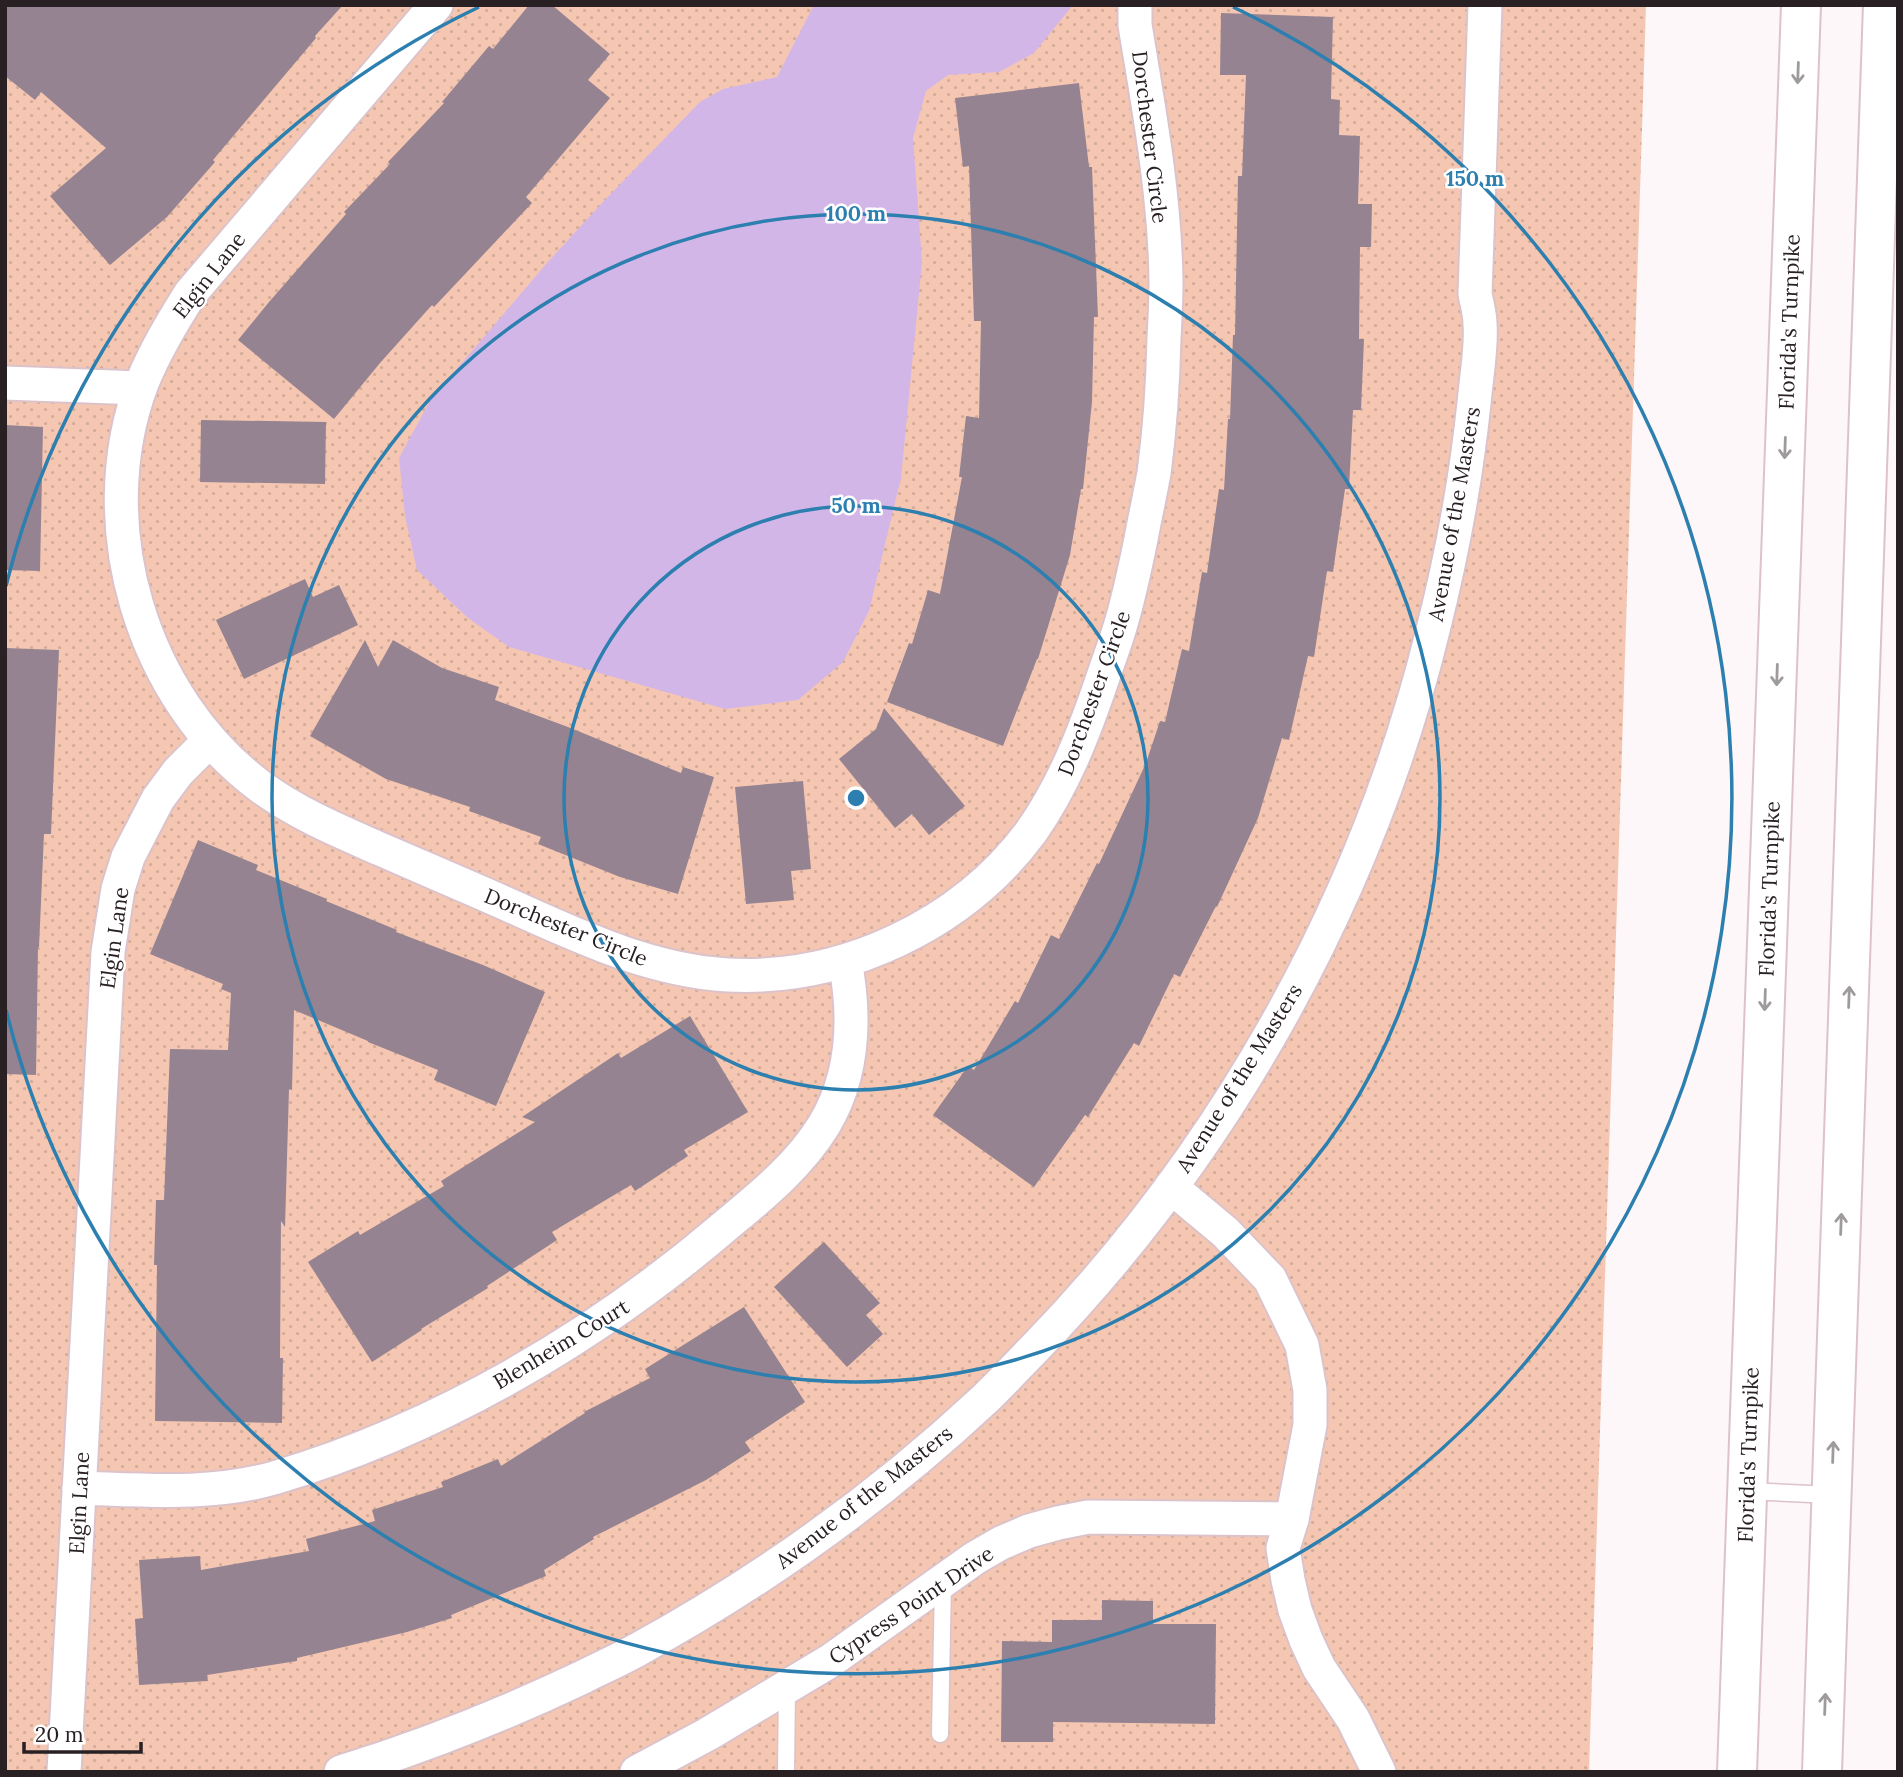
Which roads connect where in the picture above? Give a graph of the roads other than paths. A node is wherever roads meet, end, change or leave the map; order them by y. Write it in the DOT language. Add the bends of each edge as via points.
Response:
graph roads {
  1 [pos="436,5"];
  2 [pos="1135,5"];
  3 [pos="1485,5"];
  4 [pos="1801,5"];
  5 [pos="1883,5"];
  6 [pos="5,383"];
  7 [pos="140,388"];
  8 [pos="210,740"];
  9 [pos="845,961"];
  10 [pos="1171,1187"];
  11 [pos="79,1488"];
  12 [pos="1747,1491"];
  13 [pos="1832,1495"];
  14 [pos="1292,1519"];
  15 [pos="943,1580"];
  16 [pos="787,1686"];
  17 [pos="940,1734"];
  18 [pos="64,1772"];
  19 [pos="341,1772"];
  20 [pos="637,1772"];
  21 [pos="786,1772"];
  22 [pos="1379,1772"];
  23 [pos="1737,1772"];
  24 [pos="1822,1772"];
  1 -- 7 [label="street, Elgin Lane" via="190,294 160,342"];
  2 -- 9 [label="street, Dorchester Circle" via="1158,166 1166,282 1162,398 1153,475 1121,625 1083,735 1060,786 1029,834 991,877 947,913 898,941"];
  3 -- 10 [label="street, Avenue of the Masters" via="1475,294 1481,327 1469,447 1449,566 1420,684 1378,811 1330,922 1274,1029"];
  4 -- 12 [label="highway, Florida's Turnpike, one-way"];
  13 -- 5 [label="highway, one-way"];
  6 -- 7 [label="street"];
  7 -- 8 [label="street, Elgin Lane" via="127,443 121,500 125,557 138,612 160,665"];
  8 -- 9 [label="street, Dorchester Circle" via="262,788 311,819 618,952 672,968 729,975 786,973"];
  8 -- 11 [label="street, Elgin Lane" via="158,799 128,857 118,889 108,952"];
  9 -- 11 [label="street, Blenheim Court" via="851,990 851,1046 846,1073 825,1124 810,1147 771,1187 634,1299 471,1398 372,1443 273,1478 179,1492"];
  10 -- 14 [label="street" via="1225,1232 1269,1279 1302,1345 1310,1425"];
  10 -- 19 [label="street, Avenue of the Masters" via="1072,1310 987,1397 897,1477 812,1541 737,1592 621,1659 524,1705 412,1750"];
  11 -- 18 [label="street, Elgin Lane"];
  12 -- 13 [label="lane"];
  12 -- 23 [label="highway, Florida's Turnpike"];
  24 -- 13 [label="highway, one-way"];
  14 -- 15 [label="street, Cypress Point Drive" via="1088,1517 1001,1543"];
  14 -- 22 [label="street" via="1283,1548 1294,1610 1320,1668 1353,1719"];
  15 -- 16 [label="street, Cypress Point Drive"];
  15 -- 17 [label="lane"];
  16 -- 20 [label="street, Cypress Point Drive"];
  16 -- 21 [label="lane"];
}
